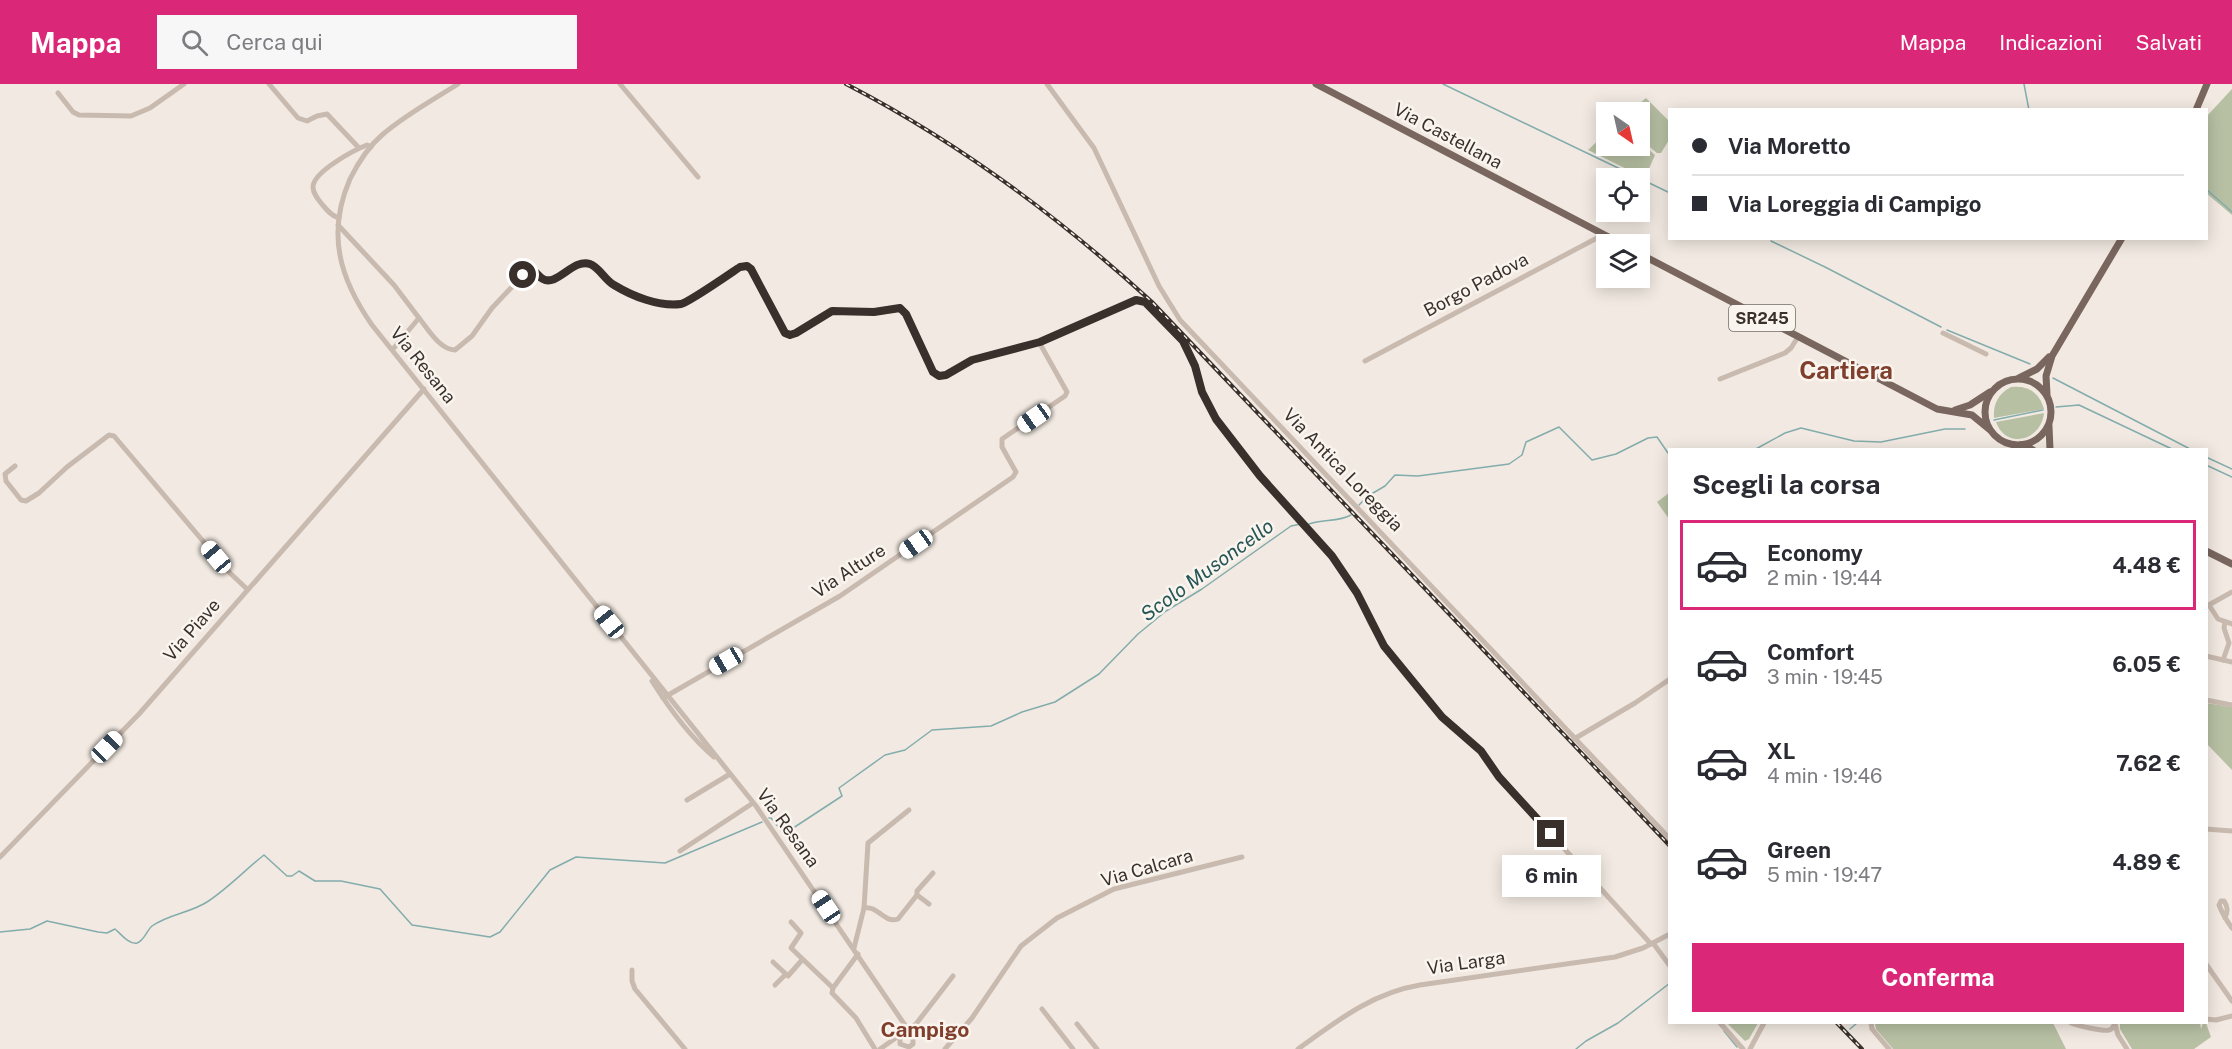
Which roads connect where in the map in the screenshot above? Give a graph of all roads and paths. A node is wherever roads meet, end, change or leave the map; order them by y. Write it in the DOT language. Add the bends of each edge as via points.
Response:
graph roads {
  1 [pos="184,84"];
  2 [pos="269,84"];
  3 [pos="458,84"];
  4 [pos="620,84"];
  5 [pos="1047,84"];
  6 [pos="1316,84"];
  7 [pos="2207,84"];
  8 [pos="58,93"];
  9 [pos="2197,108"];
  10 [pos="371,147"];
  11 [pos="359,148"];
  12 [pos="698,177"];
  13 [pos="338,221"];
  14 [pos="1600,234"];
  15 [pos="1596,239"];
  16 [pos="2121,240"];
  17 [pos="1650,259"];
  18 [pos="418,318"];
  19 [pos="1943,333"];
  20 [pos="1798,337"];
  21 [pos="1040,342"];
  22 [pos="2056,348"];
  23 [pos="393,349"];
  24 [pos="1986,354"];
  25 [pos="1365,361"];
  26 [pos="1720,378"];
  27 [pos="2016,379"];
  28 [pos="424,389"];
  29 [pos="1994,389"];
  30 [pos="2047,394"];
  31 [pos="1948,411"];
  32 [pos="2049,424"];
  33 [pos="1989,429"];
  34 [pos="2021,445"];
  35 [pos="2028,448"];
  36 [pos="2050,448"];
  37 [pos="15,466"];
  38 [pos="2208,552"];
  39 [pos="2232,564"];
  40 [pos="247,589"];
  41 [pos="2232,592"];
  42 [pos="2208,606"];
  43 [pos="2224,622"];
  44 [pos="2232,624"];
  45 [pos="2208,656"];
  46 [pos="2223,660"];
  47 [pos="2232,662"];
  48 [pos="1668,681"];
  49 [pos="665,697"];
  50 [pos="2208,700"];
  51 [pos="2232,705"];
  52 [pos="1575,739"];
  53 [pos="730,774"];
  54 [pos="687,800"];
  55 [pos="753,803"];
  56 [pos="909,810"];
  57 [pos="2208,829"];
  58 [pos="2232,831"];
  59 [pos="1668,837"];
  60 [pos="680,851"];
  61 [pos="0,857"];
  62 [pos="1242,857"];
  63 [pos="933,873"];
  64 [pos="916,895"];
  65 [pos="928,904"];
  66 [pos="864,908"];
  67 [pos="2225,918"];
  68 [pos="791,922"];
  69 [pos="2232,928"];
  70 [pos="1668,935"];
  71 [pos="1652,944"];
  72 [pos="856,951"];
  73 [pos="802,960"];
  74 [pos="773,962"];
  75 [pos="1668,964"];
  76 [pos="2208,967"];
  77 [pos="632,970"];
  78 [pos="786,974"];
  79 [pos="954,976"];
  80 [pos="775,986"];
  81 [pos="833,988"];
  82 [pos="2232,1001"];
  83 [pos="1042,1009"];
  84 [pos="2232,1016"];
  85 [pos="2208,1019"];
  86 [pos="1077,1024"];
  87 [pos="1721,1024"];
  88 [pos="1763,1024"];
  89 [pos="1871,1024"];
  90 [pos="2072,1024"];
  91 [pos="2114,1024"];
  92 [pos="2115,1024"];
  93 [pos="2108,1031"];
  94 [pos="908,1035"];
  95 [pos="2119,1038"];
  96 [pos="906,1047"];
  97 [pos="882,1048"];
  98 [pos="685,1049"];
  99 [pos="875,1049"];
  100 [pos="917,1049"];
  101 [pos="945,1049"];
  102 [pos="1073,1049"];
  103 [pos="1097,1049"];
  104 [pos="1299,1049"];
  105 [pos="1743,1049"];
  106 [pos="1750,1049"];
  107 [pos="1889,1049"];
  108 [pos="2127,1049"];
  1 -- 8 [label="street" via="131,116 79,115"];
  2 -- 11 [label="street" via="298,118 307,121 327,114"];
  3 -- 10 [label="street, Via Resana" via="393,127"];
  4 -- 12 [label="street"];
  5 -- 52 [label="street, Via Antica Loreggia" via="1094,148 1159,286 1180,320"];
  6 -- 14 [label="main road, Via Castellana"];
  7 -- 9 [label="main road"];
  10 -- 11 [label="street"];
  10 -- 13 [label="street, Via Resana" via="349,183"];
  11 -- 13 [label="street" via="320,173 313,184 317,198"];
  13 -- 18 [label="street"];
  13 -- 23 [label="street, Via Resana" via="340,259 351,292"];
  15 -- 25 [label="street, Borgo Padova"];
  16 -- 22 [label="main road"];
  17 -- 20 [label="main road, SR245"];
  18 -- 21 [label="street" via="442,345 455,350 530,270 550,281 576,266 590,264 620,289 646,300 680,304 747,266 787,334 802,330 832,311 902,309 933,372 939,376 972,360"];
  18 -- 23 [label="street"];
  19 -- 24 [label="street"];
  20 -- 26 [label="street" via="1785,353"];
  20 -- 31 [label="main road, SR245" via="1926,404"];
  21 -- 49 [label="street, Via Alture" via="1066,392 1002,439 1002,447 1016,472 1013,477 840,596"];
  21 -- 71 [label="street" via="1138,300 1171,327 1189,350 1202,392 1216,419 1260,476 1332,556 1357,593 1384,646 1442,717 1481,751 1499,777"];
  22 -- 27 [label="main road" via="2039,368"];
  22 -- 30 [label="main road" via="2048,368"];
  23 -- 28 [label="street, Via Resana"];
  27 -- 29 [label="main road"];
  27 -- 30 [label="main road" via="2033,382"];
  28 -- 40 [label="street, Via Piave"];
  28 -- 49 [label="street, Via Resana"];
  29 -- 31 [label="main road" via="1970,405"];
  29 -- 33 [label="main road" via="1985,411"];
  30 -- 32 [label="main road" via="2052,412"];
  31 -- 33 [label="main road, SR245" via="1972,415"];
  32 -- 34 [label="main road" via="2038,439"];
  32 -- 36 [label="main road"];
  33 -- 34 [label="main road" via="2003,441"];
  34 -- 35 [label="main road"];
  37 -- 40 [label="street" via="6,474 6,481 26,501 102,440 114,436"];
  38 -- 39 [label="main road"];
  40 -- 61 [label="street, Via Piave" via="139,714"];
  41 -- 42 [label="street"];
  42 -- 43 [label="street"];
  43 -- 44 [label="street"];
  43 -- 46 [label="street" via="2229,643"];
  45 -- 46 [label="street"];
  46 -- 47 [label="street"];
  48 -- 52 [label="street"];
  49 -- 53 [label="street, Via Resana"];
  50 -- 51 [label="street"];
  52 -- 59 [label="street, Via Antica Loreggia"];
  53 -- 54 [label="street"];
  53 -- 55 [label="street, Via Resana"];
  55 -- 60 [label="street"];
  55 -- 72 [label="street, Via Resana"];
  56 -- 66 [label="street" via="868,843"];
  57 -- 58 [label="street"];
  62 -- 101 [label="street, Via Calcara" via="1114,889 1057,918 1021,946 972,1018"];
  63 -- 64 [label="street"];
  64 -- 65 [label="street"];
  64 -- 66 [label="street" via="893,921 872,907"];
  66 -- 72 [label="street"];
  67 -- 69 [label="street"];
  68 -- 73 [label="street" via="801,933 790,948"];
  70 -- 71 [label="street, Via Larga"];
  71 -- 75 [label="street"];
  71 -- 104 [label="street, Via Larga" via="1609,959 1396,990 1352,1011"];
  72 -- 81 [label="street"];
  72 -- 94 [label="street, Via Resana"];
  73 -- 78 [label="street"];
  73 -- 81 [label="street"];
  74 -- 78 [label="street"];
  76 -- 82 [label="street"];
  77 -- 98 [label="street" via="635,989"];
  78 -- 80 [label="street"];
  79 -- 94 [label="street"];
  81 -- 99 [label="street" via="834,997 853,1014"];
  83 -- 102 [label="street"];
  84 -- 85 [label="street"];
  86 -- 103 [label="street"];
  87 -- 105 [label="street"];
  88 -- 106 [label="street"];
  89 -- 107 [label="street"];
  90 -- 93 [label="street"];
  91 -- 93 [label="street"];
  92 -- 95 [label="street"];
  93 -- 95 [label="street"];
  94 -- 96 [label="street" via="911,1046"];
  94 -- 96 [label="street" via="899,1040"];
  94 -- 97 [label="street"];
  94 -- 100 [label="street"];
  95 -- 108 [label="street"];
  96 -- 97 [label="street"];
}
